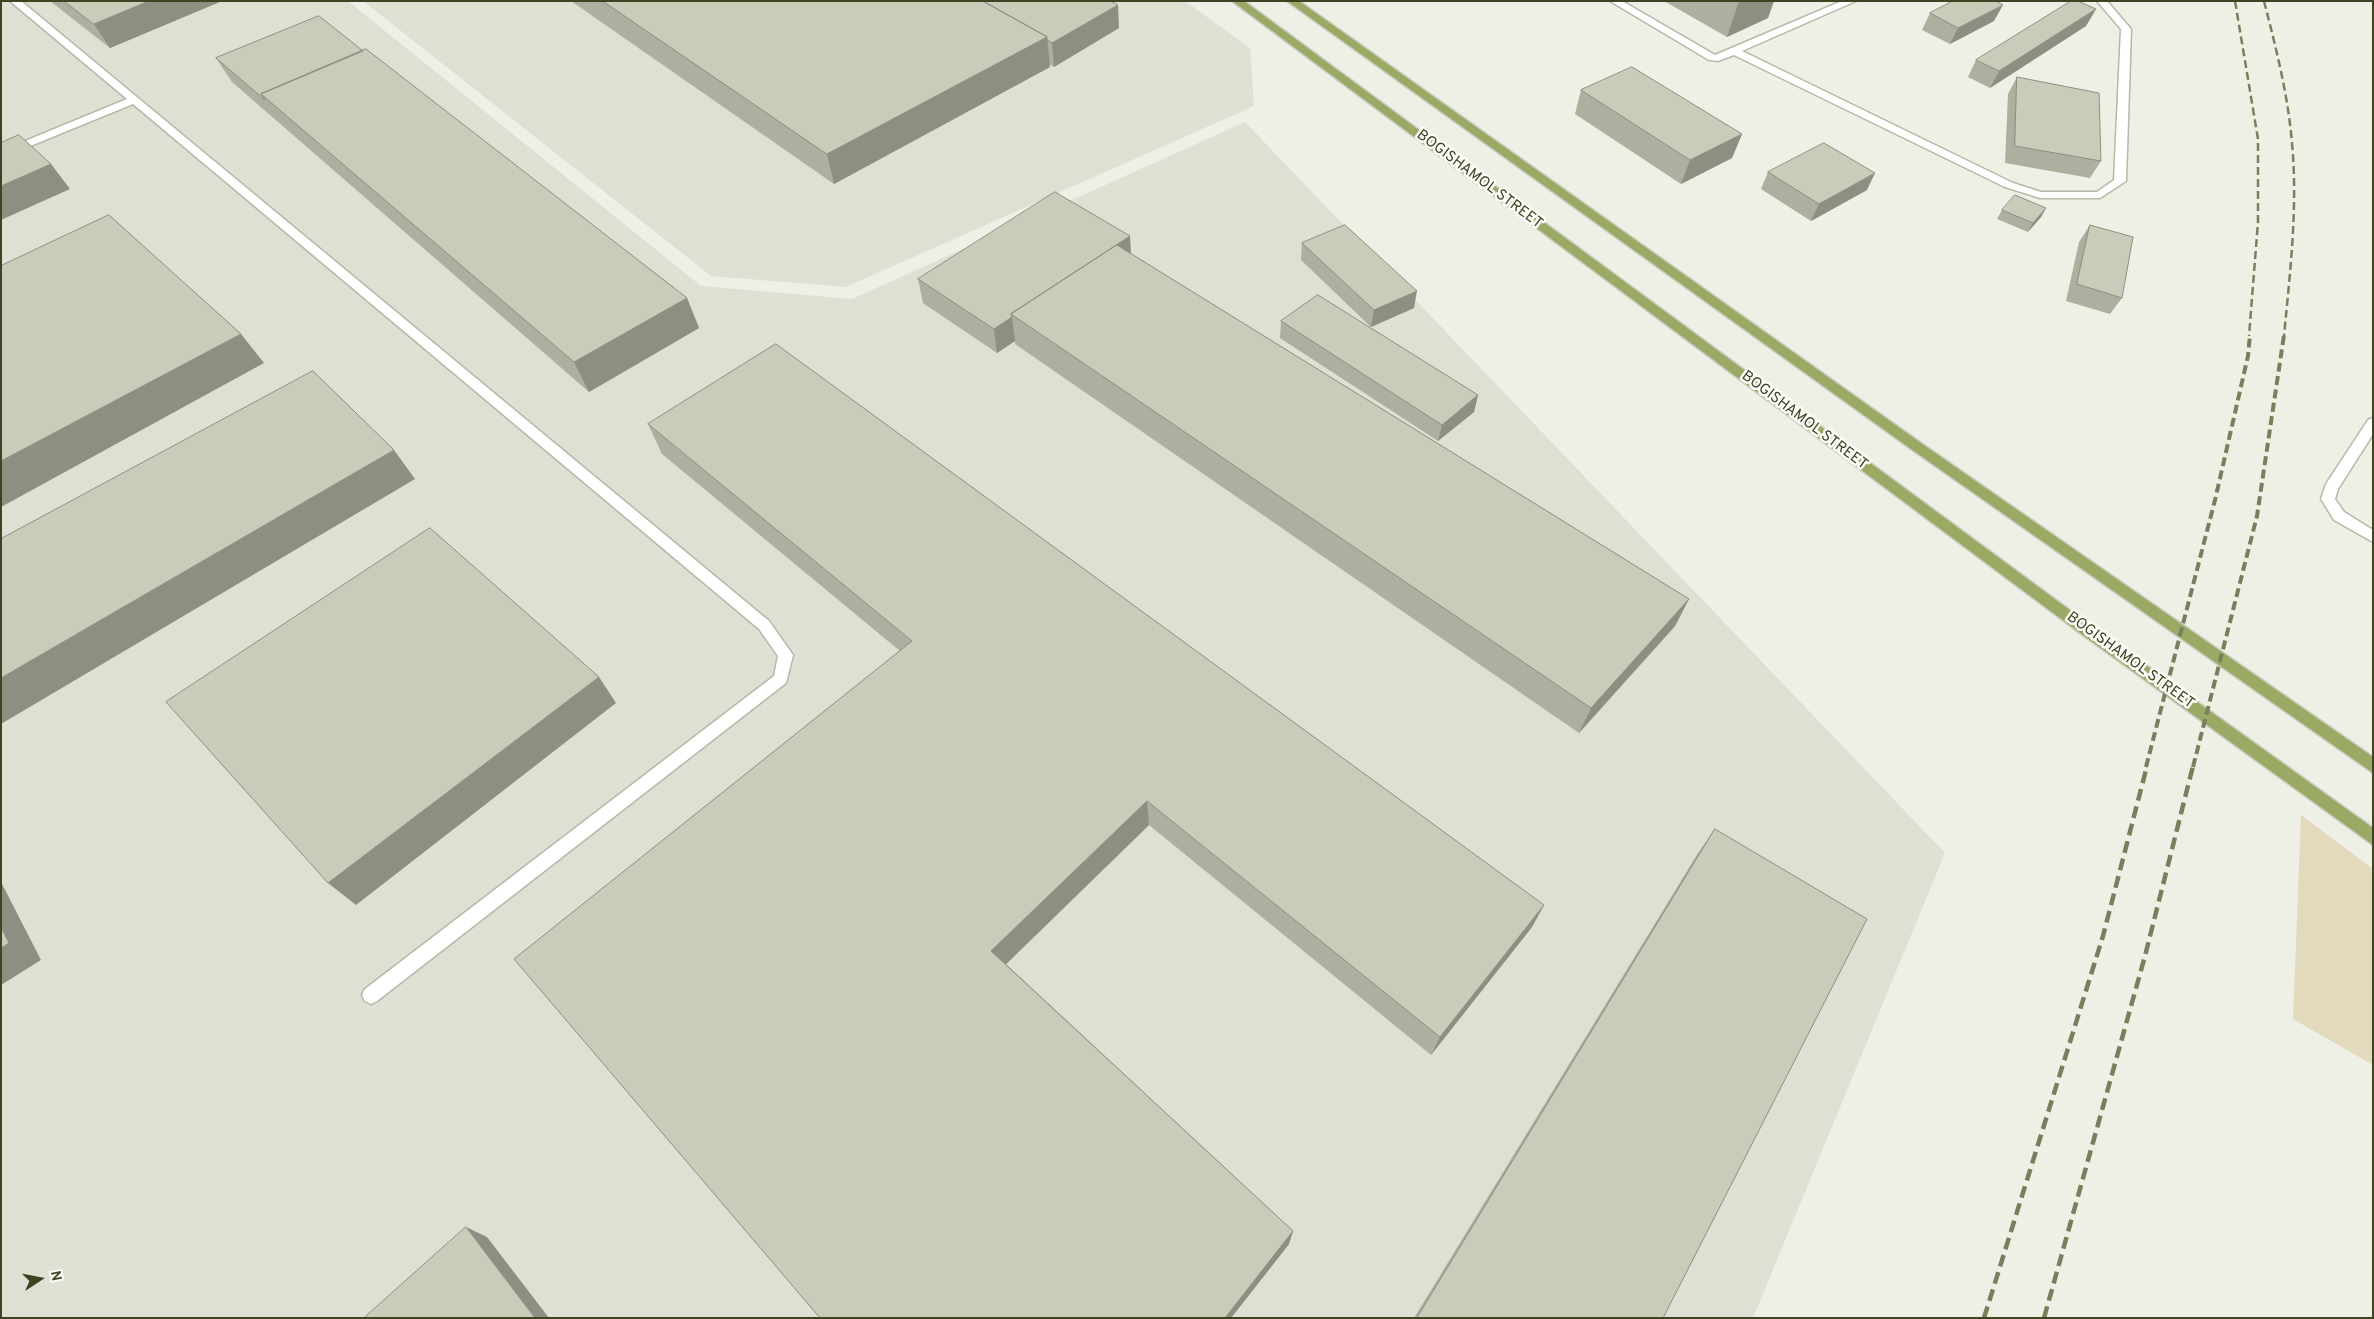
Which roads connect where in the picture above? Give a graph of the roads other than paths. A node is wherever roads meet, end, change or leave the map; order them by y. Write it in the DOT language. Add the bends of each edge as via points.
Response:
graph roads {
  1 [pos="15,1"];
  2 [pos="1237,1"];
  3 [pos="1292,1"];
  4 [pos="1615,1"];
  5 [pos="1851,1"];
  6 [pos="2102,1"];
  7 [pos="1736,52"];
  8 [pos="132,100"];
  9 [pos="1,155"];
  10 [pos="2373,423"];
  11 [pos="2373,537"];
  12 [pos="2373,766"];
  13 [pos="2373,838"];
  14 [pos="371,995"];
  1 -- 8 [label="street"];
  2 -- 13 [label="main road, BOGISHAMOL STREET" via="2085,629"];
  3 -- 12 [label="main road" via="1916,446"];
  4 -- 7 [label="street" via="1713,58"];
  5 -- 7 [label="street"];
  6 -- 7 [label="street" via="2126,29 2120,181 2100,195 2040,195 2009,185"];
  8 -- 9 [label="street"];
  8 -- 14 [label="street" via="764,624 786,655 781,679"];
  10 -- 11 [label="street" via="2328,499 2338,516"];
}
